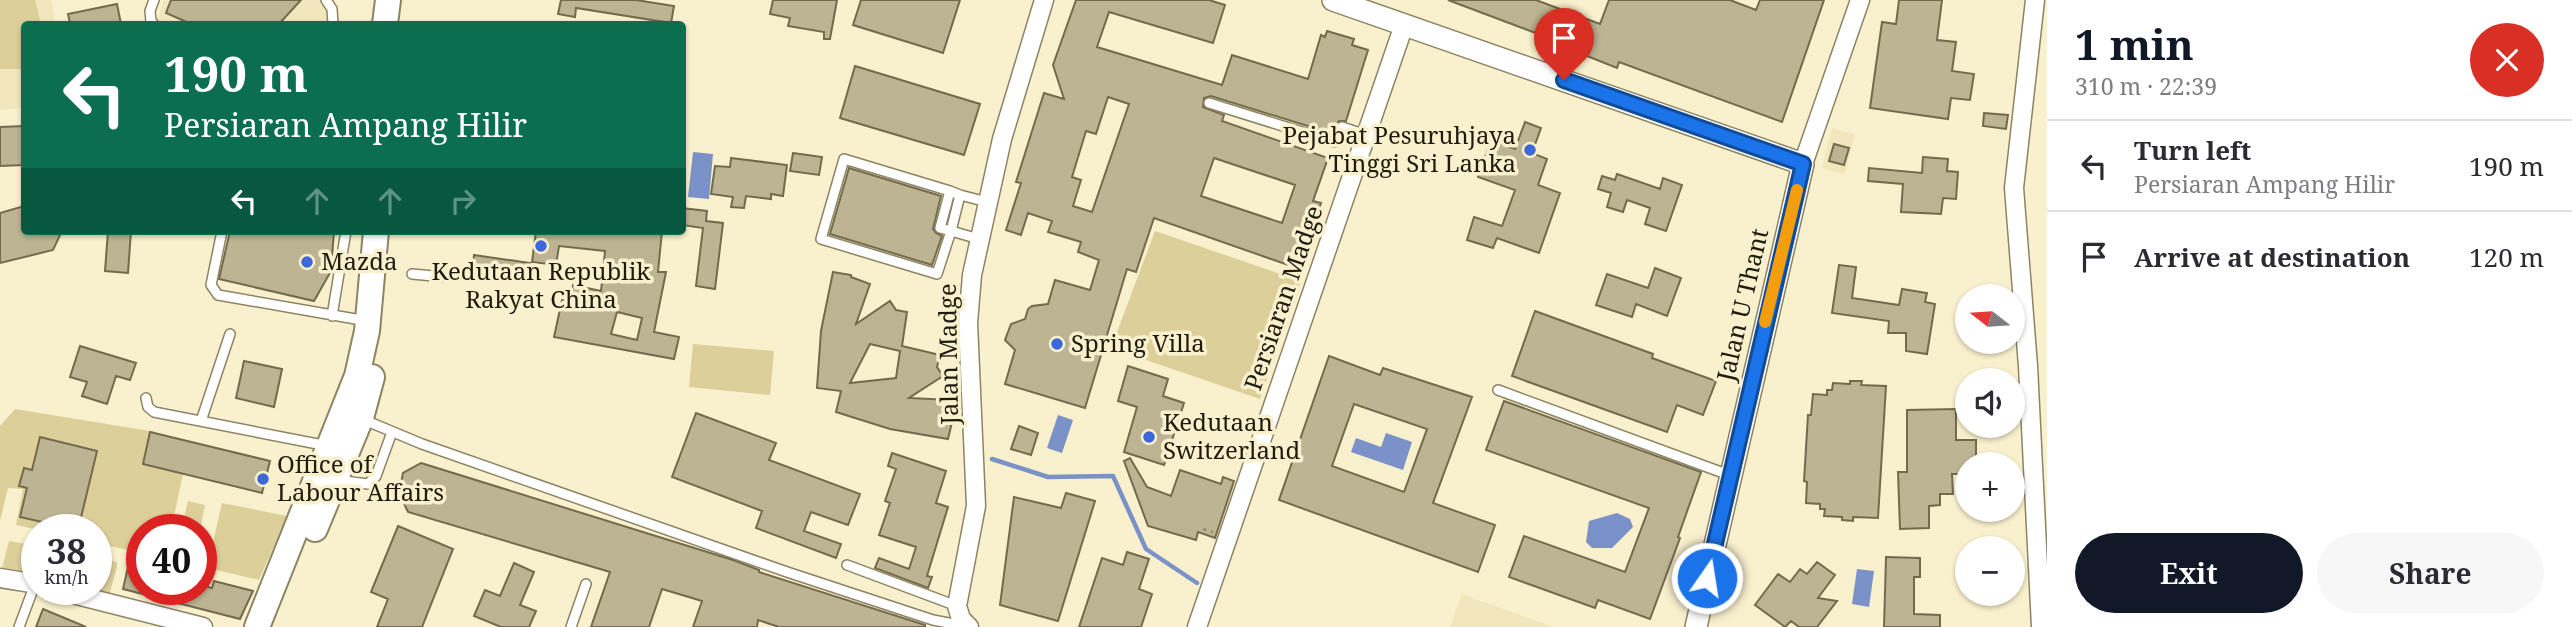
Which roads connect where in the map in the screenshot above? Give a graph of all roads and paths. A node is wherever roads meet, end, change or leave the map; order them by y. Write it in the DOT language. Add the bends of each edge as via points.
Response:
graph roads {
  1 [pos="154,0"];
  2 [pos="326,0"];
  3 [pos="370,0"];
  4 [pos="388,0"];
  5 [pos="1044,0"];
  6 [pos="1333,0"];
  7 [pos="1860,0"];
  8 [pos="2035,0"];
  9 [pos="151,21"];
  10 [pos="333,21"];
  11 [pos="370,21"];
  12 [pos="385,21"];
  13 [pos="1404,25"];
  14 [pos="1209,103"];
  15 [pos="1366,135"];
  16 [pos="1803,164"];
  17 [pos="950,191"];
  18 [pos="960,195"];
  19 [pos="988,202"];
  20 [pos="951,231"];
  21 [pos="221,235"];
  22 [pos="345,235"];
  23 [pos="377,235"];
  24 [pos="377,235"];
  25 [pos="979,239"];
  26 [pos="412,274"];
  27 [pos="445,277"];
  28 [pos="332,316"];
  29 [pos="368,322"];
  30 [pos="230,334"];
  31 [pos="1497,390"];
  32 [pos="146,398"];
  33 [pos="361,418"];
  34 [pos="201,421"];
  35 [pos="392,432"];
  36 [pos="330,446"];
  37 [pos="1730,475"];
  38 [pos="335,480"];
  39 [pos="847,565"];
  40 [pos="0,579"];
  41 [pos="21,582"];
  42 [pos="586,584"];
  43 [pos="112,604"];
  44 [pos="28,605"];
  45 [pos="957,606"];
  46 [pos="19,627"];
  47 [pos="202,627"];
  48 [pos="257,627"];
  49 [pos="275,627"];
  50 [pos="571,627"];
  51 [pos="968,627"];
  52 [pos="1197,627"];
  53 [pos="1696,627"];
  54 [pos="2041,627"];
  1 -- 9 [label="lane"];
  2 -- 10 [label="lane"];
  3 -- 11 [label="main road"];
  4 -- 12 [label="main road"];
  5 -- 19 [label="street, Jalan Madge"];
  6 -- 13 [label="street"];
  7 -- 16 [label="street, Jalan U Thant"];
  8 -- 54 [label="street" via="2014,188"];
  13 -- 15 [label="street, Persiaran Madge"];
  13 -- 16 [label="street"];
  14 -- 15 [label="lane" via="1334,142 1342,127"];
  15 -- 52 [label="street, Persiaran Madge"];
  16 -- 37 [label="street, Jalan U Thant"];
  17 -- 18 [label="lane"];
  17 -- 20 [label="lane" via="940,228"];
  17 -- 20 [label="lane" via="845,159 821,239 937,274"];
  18 -- 19 [label="lane"];
  18 -- 20 [label="lane"];
  19 -- 25 [label="street, Jalan Madge"];
  20 -- 25 [label="lane"];
  21 -- 28 [label="lane" via="211,285 218,295"];
  22 -- 28 [label="lane"];
  23 -- 29 [label="main road"];
  24 -- 33 [label="main road" via="380,343"];
  25 -- 45 [label="street, Jalan Madge" via="968,323 976,506"];
  26 -- 27 [label="lane"];
  28 -- 29 [label="lane"];
  29 -- 36 [label="main road" via="357,376"];
  30 -- 34 [label="lane"];
  31 -- 37 [label="lane"];
  32 -- 34 [label="lane" via="148,408 155,412"];
  33 -- 35 [label="lane"];
  33 -- 38 [label="main road"];
  34 -- 36 [label="lane"];
  35 -- 38 [label="lane" via="376,476 368,484"];
  35 -- 51 [label="lane" via="787,572"];
  36 -- 48 [label="main road"];
  37 -- 53 [label="street, Jalan U Thant"];
  38 -- 49 [label="main road"];
  39 -- 45 [label="lane"];
  40 -- 41 [label="street"];
  42 -- 50 [label="lane"];
  43 -- 47 [label="street"];
  44 -- 46 [label="lane"];
  45 -- 51 [label="street"];
}
